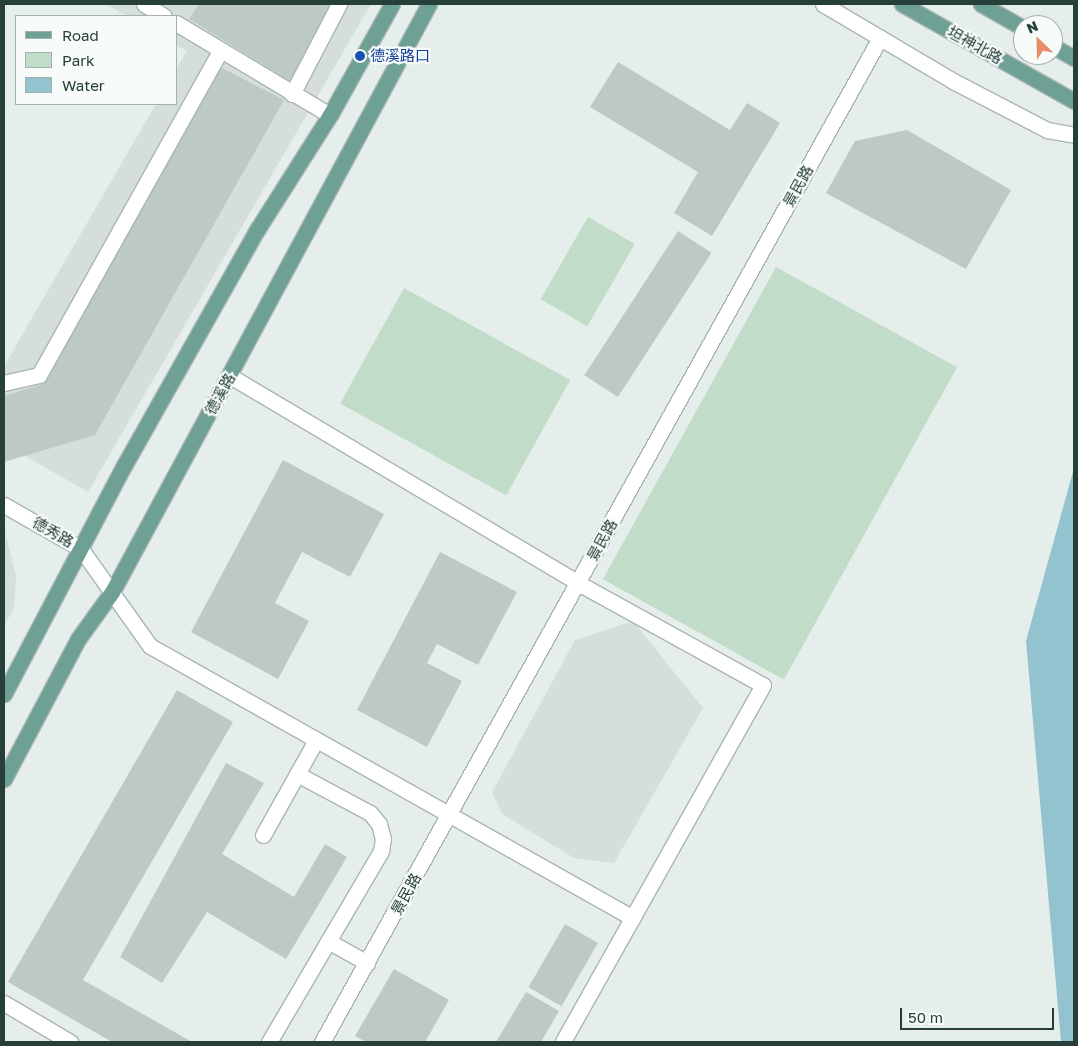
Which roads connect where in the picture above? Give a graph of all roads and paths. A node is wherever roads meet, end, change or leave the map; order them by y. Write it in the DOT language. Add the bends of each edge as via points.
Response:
graph roads {
  1 [pos="144,4"];
  2 [pos="340,4"];
  3 [pos="392,4"];
  4 [pos="429,4"];
  5 [pos="823,4"];
  6 [pos="902,4"];
  7 [pos="981,4"];
  8 [pos="162,15"];
  9 [pos="1013,22"];
  10 [pos="178,24"];
  11 [pos="880,38"];
  12 [pos="221,50"];
  13 [pos="1063,52"];
  14 [pos="1074,58"];
  15 [pos="292,94"];
  16 [pos="1074,101"];
  17 [pos="330,115"];
  18 [pos="1074,135"];
  19 [pos="230,376"];
  20 [pos="4,383"];
  21 [pos="4,504"];
  22 [pos="81,549"];
  23 [pos="578,583"];
  24 [pos="112,592"];
  25 [pos="4,694"];
  26 [pos="316,740"];
  27 [pos="297,774"];
  28 [pos="4,779"];
  29 [pos="450,816"];
  30 [pos="263,835"];
  31 [pos="632,918"];
  32 [pos="328,941"];
  33 [pos="367,963"];
  34 [pos="4,1003"];
  35 [pos="70,1042"];
  36 [pos="268,1042"];
  37 [pos="322,1042"];
  38 [pos="563,1042"];
  1 -- 8 [label="street"];
  2 -- 15 [label="street"];
  3 -- 17 [label="main road"];
  4 -- 19 [label="main road, 德溪路"];
  5 -- 11 [label="street"];
  6 -- 16 [label="main road, 坦神北路"];
  7 -- 9 [label="main road"];
  10 -- 12 [label="street"];
  11 -- 18 [label="street" via="1048,130"];
  11 -- 23 [label="street, 景民路"];
  12 -- 15 [label="street"];
  12 -- 20 [label="street" via="39,375"];
  13 -- 14 [label="main road"];
  15 -- 17 [label="street"];
  17 -- 22 [label="main road" via="257,230"];
  19 -- 23 [label="street"];
  19 -- 24 [label="main road, 德溪路"];
  21 -- 22 [label="street, 德秀路"];
  22 -- 24 [label="street, 德秀路"];
  22 -- 25 [label="main road"];
  23 -- 29 [label="street, 景民路"];
  23 -- 31 [label="street" via="764,685"];
  24 -- 26 [label="street, 德秀路" via="150,646"];
  24 -- 28 [label="main road, 德溪路" via="78,639"];
  26 -- 27 [label="street"];
  26 -- 29 [label="street, 德秀路"];
  27 -- 30 [label="street"];
  27 -- 32 [label="street" via="370,813 379,824 383,839 381,851"];
  29 -- 31 [label="street, 德秀路"];
  29 -- 33 [label="street, 景民路"];
  31 -- 38 [label="street"];
  32 -- 33 [label="street"];
  32 -- 36 [label="street"];
  33 -- 37 [label="street, 景民路"];
  34 -- 35 [label="street"];
}
